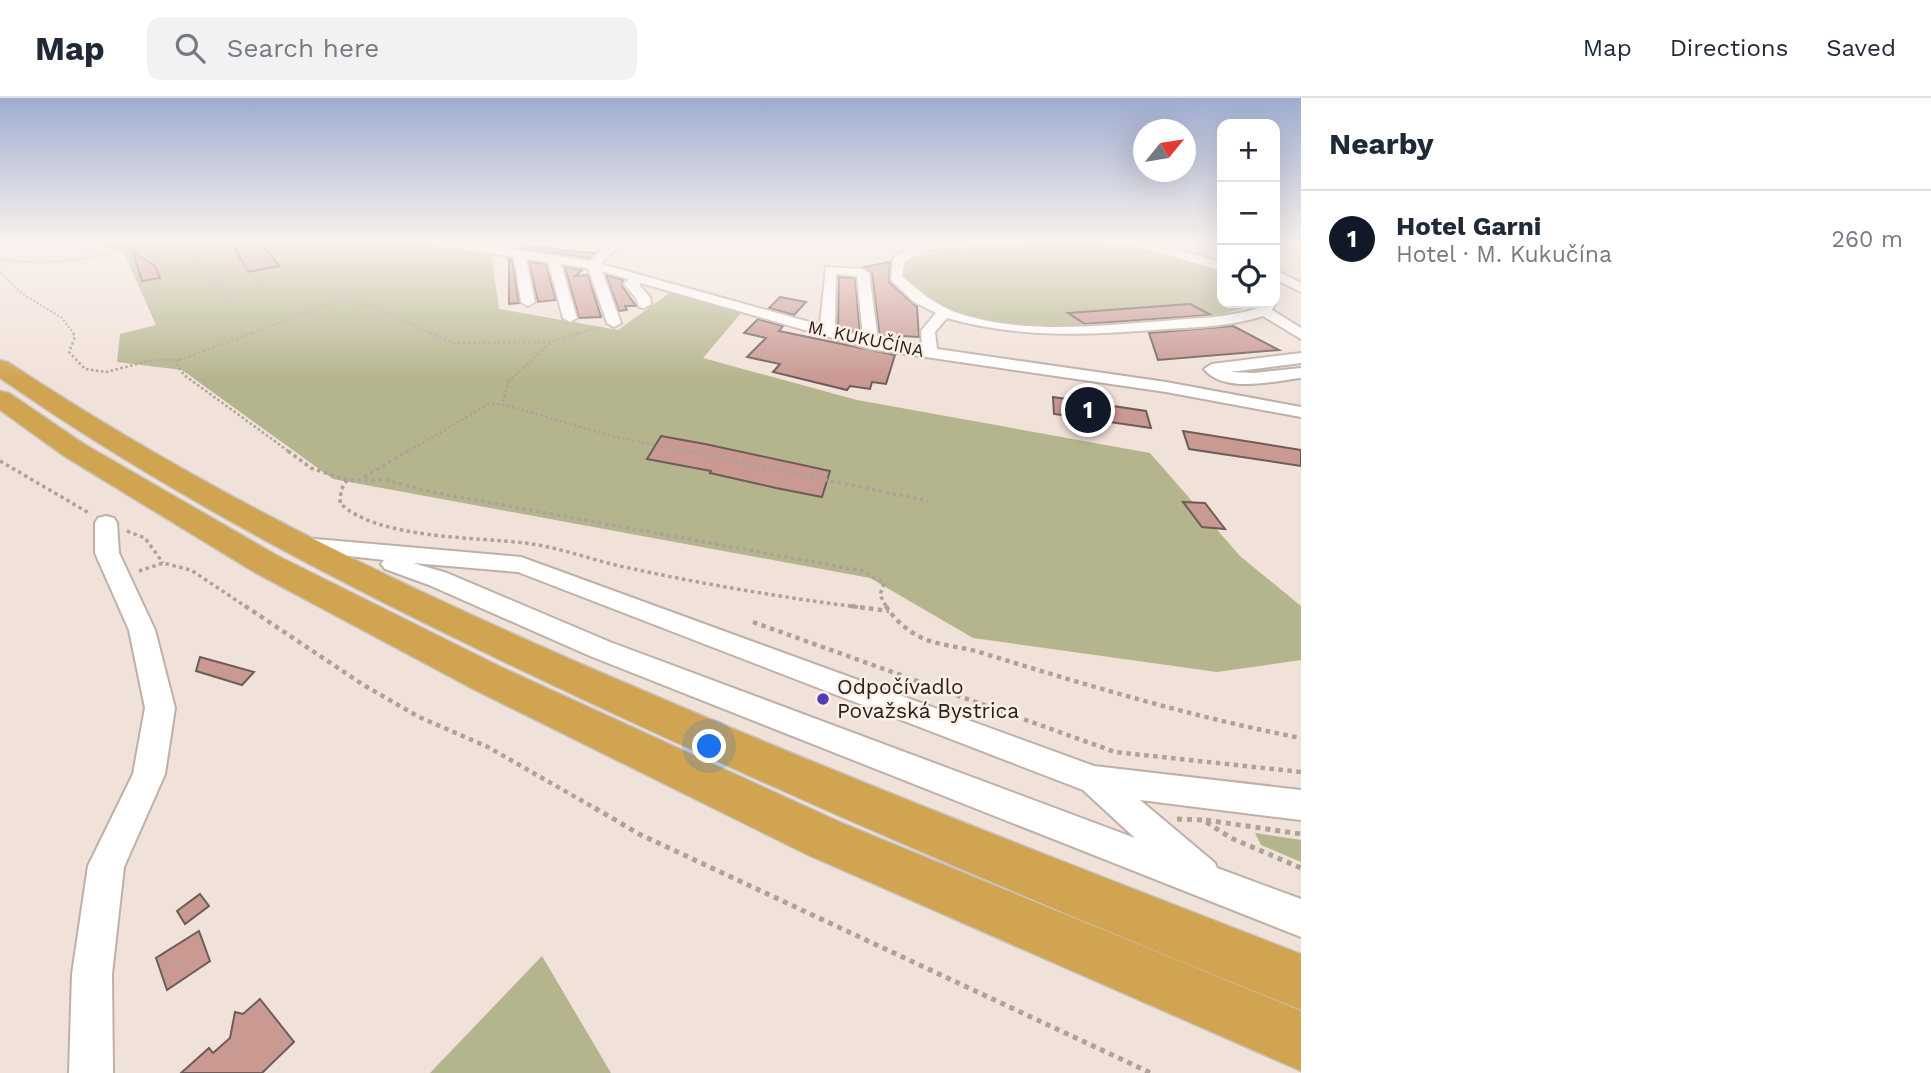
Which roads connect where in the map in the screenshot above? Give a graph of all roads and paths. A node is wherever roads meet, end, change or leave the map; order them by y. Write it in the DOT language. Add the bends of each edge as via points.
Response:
graph roads {
  1 [pos="17,288"];
  2 [pos="221,288"];
  3 [pos="525,288"];
  4 [pos="561,288"];
  5 [pos="601,288"];
  6 [pos="634,288"];
  7 [pos="672,288"];
  8 [pos="829,288"];
  9 [pos="865,288"];
  10 [pos="905,288"];
  11 [pos="227,300"];
  12 [pos="528,302"];
  13 [pos="644,304"];
  14 [pos="1265,308"];
  15 [pos="1268,308"];
  16 [pos="944,313"];
  17 [pos="570,318"];
  18 [pos="614,323"];
  19 [pos="827,333"];
  20 [pos="1301,335"];
  21 [pos="551,342"];
  22 [pos="871,344"];
  23 [pos="930,353"];
  24 [pos="1301,358"];
  25 [pos="179,360"];
  26 [pos="0,367"];
  27 [pos="1301,373"];
  28 [pos="1232,377"];
  29 [pos="0,398"];
  30 [pos="1239,400"];
  31 [pos="502,404"];
  32 [pos="1301,412"];
  33 [pos="0,461"];
  34 [pos="363,478"];
  35 [pos="346,480"];
  36 [pos="928,501"];
  37 [pos="106,523"];
  38 [pos="297,545"];
  39 [pos="356,552"];
  40 [pos="889,611"];
  41 [pos="753,622"];
  42 [pos="1301,738"];
  43 [pos="1301,772"];
  44 [pos="1094,780"];
  45 [pos="1301,805"];
  46 [pos="1175,819"];
  47 [pos="1301,868"];
  48 [pos="1216,887"];
  49 [pos="1301,918"];
  50 [pos="1301,982"];
  51 [pos="1301,1041"];
  52 [pos="91,1073"];
  53 [pos="1151,1073"];
  1 -- 25 [label="path" via="71,326 75,337 69,352 92,373 120,371 151,360"];
  2 -- 11 [label="path"];
  3 -- 12 [label="street"];
  4 -- 17 [label="street"];
  5 -- 18 [label="street"];
  6 -- 13 [label="street"];
  7 -- 19 [label="street, M. KUKUČÍNA"];
  8 -- 19 [label="street"];
  9 -- 22 [label="street"];
  10 -- 16 [label="street"];
  14 -- 16 [label="street" via="1249,317 1073,330 1010,328"];
  15 -- 20 [label="street"];
  16 -- 23 [label="street" via="928,331"];
  18 -- 21 [label="path"];
  19 -- 22 [label="street, M. KUKUČÍNA"];
  21 -- 25 [label="path" via="453,343 368,305 336,302"];
  21 -- 31 [label="path" via="509,381"];
  22 -- 23 [label="street, M. KUKUČÍNA"];
  23 -- 30 [label="street, M. KUKUČÍNA"];
  24 -- 28 [label="street" via="1212,369"];
  25 -- 35 [label="path" via="177,368 184,375 312,468"];
  26 -- 38 [label="highway" via="105,438"];
  27 -- 28 [label="street"];
  28 -- 30 [label="street"];
  29 -- 51 [label="highway" via="75,450 244,551 487,678 825,839"];
  30 -- 32 [label="street, M. KUKUČÍNA"];
  31 -- 34 [label="path" via="489,404"];
  31 -- 36 [label="path" via="612,436"];
  33 -- 37 [label="path"];
  34 -- 35 [label="path"];
  34 -- 40 [label="path" via="863,571 884,583 880,595"];
  35 -- 40 [label="path" via="340,503 378,523 475,541 526,543 768,596"];
  37 -- 52 [label="street" via="107,553 142,630 160,708 149,774 106,866 92,974"];
  37 -- 53 [label="path" via="145,538 163,563 191,570 362,684 419,717 488,747 639,834"];
  38 -- 39 [label="street"];
  38 -- 50 [label="highway" via="658,716 844,797"];
  39 -- 44 [label="street" via="521,565"];
  39 -- 48 [label="street" via="438,579 600,649"];
  40 -- 42 [label="path" via="925,640 1234,725"];
  41 -- 43 [label="path" via="1115,752"];
  44 -- 45 [label="street"];
  44 -- 48 [label="street"];
  46 -- 47 [label="path" via="1203,820 1231,838"];
  48 -- 49 [label="street"];
}
